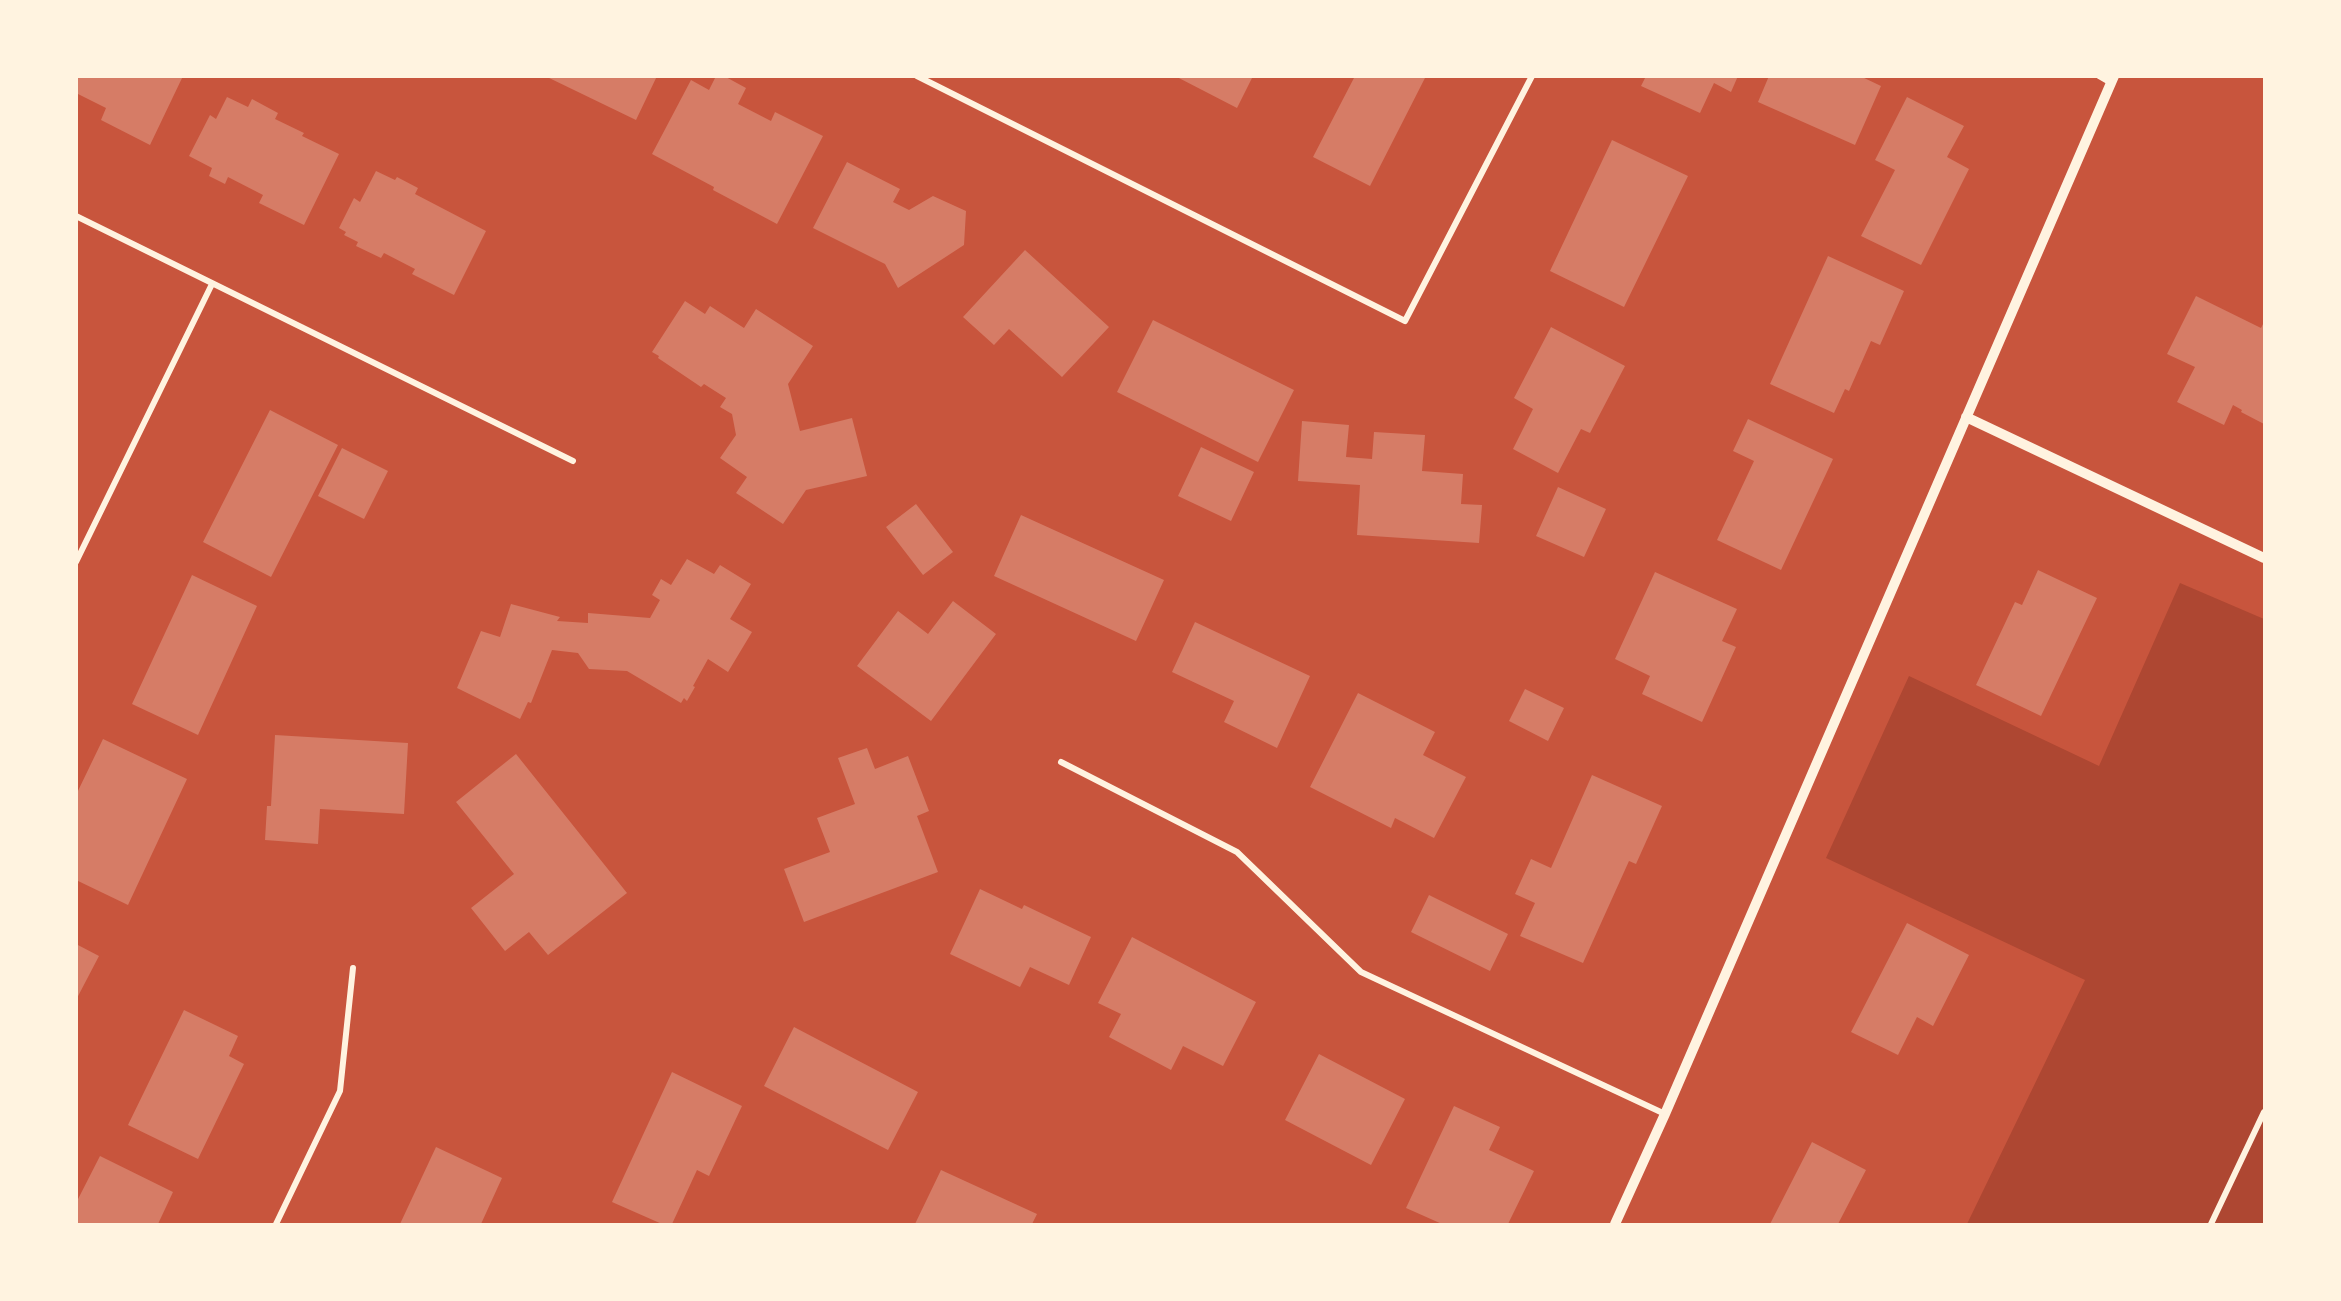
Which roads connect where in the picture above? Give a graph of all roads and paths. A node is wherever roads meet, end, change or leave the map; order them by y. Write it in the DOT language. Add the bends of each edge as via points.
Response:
graph roads {
  1 [pos="917,76"];
  2 [pos="1532,76"];
  3 [pos="2099,76"];
  4 [pos="2113,80"];
  5 [pos="76,216"];
  6 [pos="212,284"];
  7 [pos="1966,417"];
  8 [pos="573,461"];
  9 [pos="2265,558"];
  10 [pos="76,562"];
  11 [pos="1060,762"];
  12 [pos="353,968"];
  13 [pos="2265,1112"];
  14 [pos="1665,1114"];
  15 [pos="276,1224"];
  16 [pos="1615,1224"];
  17 [pos="2211,1224"];
  1 -- 2 [label="street" via="1405,321"];
  3 -- 4 [label="street"];
  4 -- 7 [label="street"];
  5 -- 6 [label="street"];
  6 -- 8 [label="street"];
  6 -- 10 [label="street"];
  7 -- 9 [label="street"];
  7 -- 14 [label="street"];
  11 -- 14 [label="street" via="1237,852 1361,972"];
  12 -- 15 [label="street" via="340,1091"];
  13 -- 17 [label="street"];
  14 -- 16 [label="street"];
}
